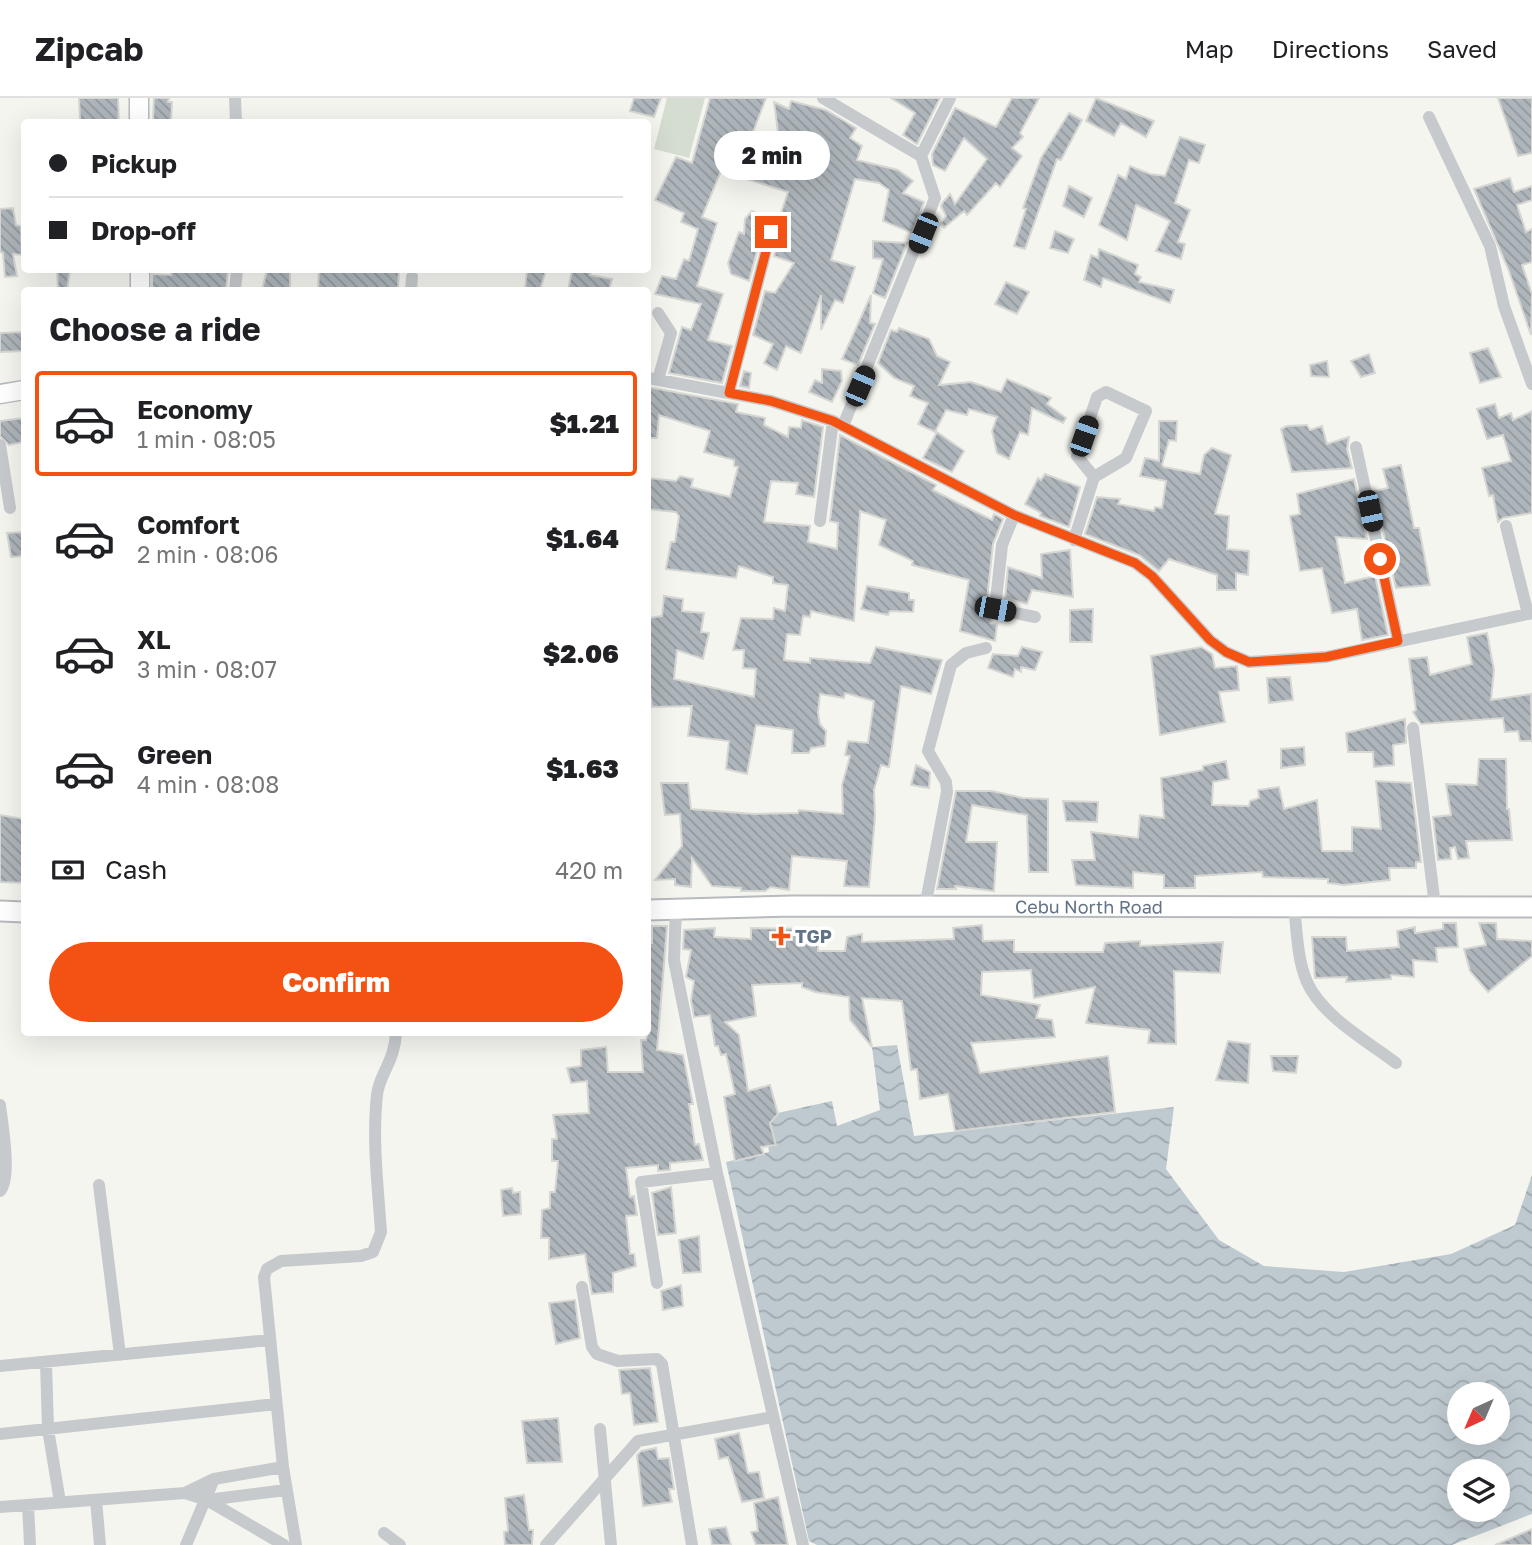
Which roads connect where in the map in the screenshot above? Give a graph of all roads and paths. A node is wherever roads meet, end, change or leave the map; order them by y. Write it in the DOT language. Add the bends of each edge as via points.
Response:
graph roads {
  1 [pos="139,98"];
  2 [pos="236,98"];
  3 [pos="823,98"];
  4 [pos="950,98"];
  5 [pos="1429,117"];
  6 [pos="139,119"];
  7 [pos="236,119"];
  8 [pos="921,156"];
  9 [pos="771,232"];
  10 [pos="658,313"];
  11 [pos="653,379"];
  12 [pos="1532,384"];
  13 [pos="21,390"];
  14 [pos="729,393"];
  15 [pos="0,394"];
  16 [pos="838,424"];
  17 [pos="0,445"];
  18 [pos="1356,447"];
  19 [pos="1094,477"];
  20 [pos="10,508"];
  21 [pos="1014,515"];
  22 [pos="820,521"];
  23 [pos="1506,527"];
  24 [pos="1074,540"];
  25 [pos="1530,614"];
  26 [pos="1035,617"];
  27 [pos="1398,641"];
  28 [pos="986,648"];
  29 [pos="1413,727"];
  30 [pos="1294,906"];
  31 [pos="1436,906"];
  32 [pos="925,907"];
  33 [pos="1532,907"];
  34 [pos="676,909"];
  35 [pos="651,910"];
  36 [pos="21,912"];
  37 [pos="0,915"];
  38 [pos="396,1036"];
  39 [pos="1396,1063"];
  40 [pos="0,1105"];
  41 [pos="717,1172"];
  42 [pos="99,1185"];
  43 [pos="0,1191"];
  44 [pos="657,1283"];
  45 [pos="582,1287"];
  46 [pos="270,1340"];
  47 [pos="120,1355"];
  48 [pos="46,1362"];
  49 [pos="0,1367"];
  50 [pos="276,1404"];
  51 [pos="773,1417"];
  52 [pos="48,1429"];
  53 [pos="600,1429"];
  54 [pos="0,1434"];
  55 [pos="676,1435"];
  56 [pos="283,1467"];
  57 [pos="605,1477"];
  58 [pos="214,1479"];
  59 [pos="286,1490"];
  60 [pos="186,1493"];
  61 [pos="96,1500"];
  62 [pos="207,1500"];
  63 [pos="60,1502"];
  64 [pos="28,1506"];
  65 [pos="0,1507"];
  66 [pos="384,1533"];
  67 [pos="30,1545"];
  68 [pos="100,1545"];
  69 [pos="186,1545"];
  70 [pos="284,1545"];
  71 [pos="296,1545"];
  72 [pos="400,1545"];
  73 [pos="546,1545"];
  74 [pos="611,1545"];
  75 [pos="692,1545"];
  76 [pos="803,1545"];
  1 -- 6 [label="street"];
  2 -- 7 [label="street"];
  3 -- 8 [label="street"];
  4 -- 8 [label="street"];
  5 -- 12 [label="street" via="1490,246 1504,306"];
  8 -- 16 [label="street" via="934,191 932,211"];
  9 -- 14 [label="street"];
  10 -- 11 [label="street" via="671,333"];
  11 -- 14 [label="street"];
  13 -- 15 [label="street"];
  14 -- 16 [label="street" via="771,401"];
  16 -- 21 [label="street"];
  16 -- 22 [label="street"];
  17 -- 20 [label="street"];
  18 -- 27 [label="street"];
  19 -- 19 [label="street" via="1126,458 1146,411 1106,393 1097,397 1077,456"];
  19 -- 24 [label="street"];
  21 -- 24 [label="street"];
  21 -- 26 [label="street" via="1002,545 995,609"];
  23 -- 25 [label="street"];
  24 -- 27 [label="street" via="1135,563 1210,640 1249,662 1326,657"];
  25 -- 27 [label="street"];
  28 -- 32 [label="street" via="966,653 951,665 928,751 947,792"];
  29 -- 31 [label="street"];
  30 -- 31 [label="main road, Cebu North Road"];
  30 -- 32 [label="main road, Cebu North Road"];
  30 -- 39 [label="street" via="1299,954 1316,996"];
  31 -- 33 [label="main road, Cebu North Road"];
  32 -- 34 [label="main road, Cebu North Road"];
  34 -- 35 [label="main road, Cebu North Road"];
  34 -- 41 [label="street" via="674,960"];
  36 -- 37 [label="main road"];
  38 -- 46 [label="street" via="393,1058 377,1091 378,1244 373,1252 361,1256 281,1261 267,1269"];
  40 -- 43 [label="street" via="5,1186"];
  41 -- 44 [label="street" via="641,1182"];
  41 -- 51 [label="street"];
  42 -- 47 [label="street"];
  45 -- 55 [label="street" via="597,1354 618,1361 657,1359 662,1364"];
  46 -- 47 [label="street"];
  46 -- 50 [label="street"];
  47 -- 48 [label="street"];
  48 -- 49 [label="street"];
  48 -- 52 [label="street"];
  50 -- 52 [label="street"];
  50 -- 56 [label="street"];
  51 -- 55 [label="street"];
  51 -- 76 [label="street"];
  52 -- 54 [label="street"];
  52 -- 63 [label="street"];
  53 -- 57 [label="street"];
  55 -- 57 [label="street" via="638,1441"];
  55 -- 75 [label="street"];
  56 -- 58 [label="street"];
  56 -- 59 [label="street"];
  57 -- 73 [label="street"];
  57 -- 74 [label="street"];
  58 -- 60 [label="street"];
  58 -- 62 [label="street"];
  59 -- 62 [label="street"];
  59 -- 71 [label="street"];
  60 -- 61 [label="street"];
  60 -- 62 [label="street"];
  61 -- 63 [label="street"];
  61 -- 68 [label="street"];
  62 -- 69 [label="street"];
  62 -- 70 [label="street"];
  63 -- 64 [label="street"];
  64 -- 65 [label="street"];
  64 -- 67 [label="street"];
  66 -- 72 [label="street"];
}
